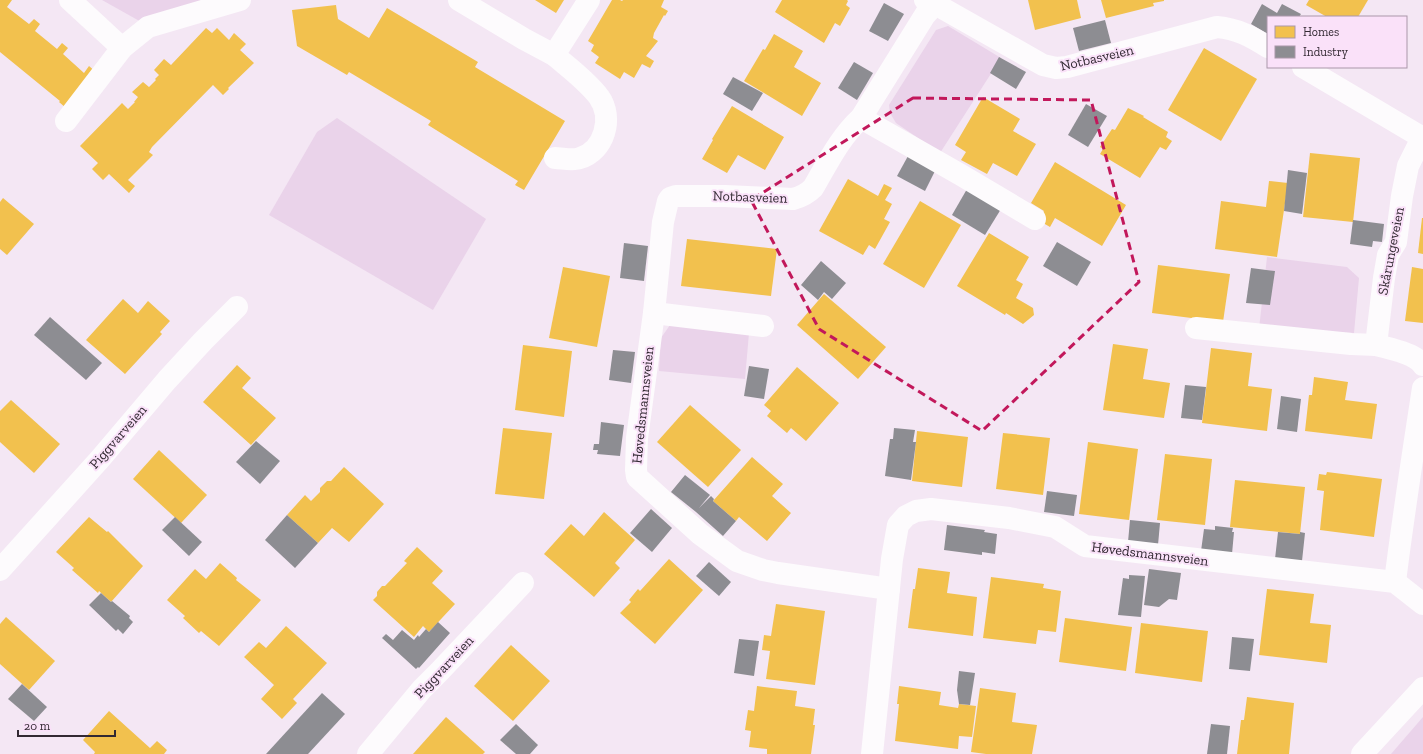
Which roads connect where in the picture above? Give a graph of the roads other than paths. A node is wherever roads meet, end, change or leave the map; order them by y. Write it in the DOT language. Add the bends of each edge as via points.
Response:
graph roads {
  1 [pos="70,0"];
  2 [pos="240,0"];
  3 [pos="458,0"];
  4 [pos="590,0"];
  5 [pos="930,2"];
  6 [pos="1267,46"];
  7 [pos="122,48"];
  8 [pos="554,55"];
  9 [pos="1305,68"];
  10 [pos="862,118"];
  11 [pos="66,121"];
  12 [pos="1422,138"];
  13 [pos="555,158"];
  14 [pos="670,198"];
  15 [pos="1035,220"];
  16 [pos="237,307"];
  17 [pos="654,313"];
  18 [pos="764,326"];
  19 [pos="1196,328"];
  20 [pos="1376,345"];
  21 [pos="1423,365"];
  22 [pos="1423,388"];
  23 [pos="0,570"];
  24 [pos="1395,582"];
  25 [pos="523,583"];
  26 [pos="889,589"];
  27 [pos="1423,604"];
  28 [pos="1423,688"];
  29 [pos="368,754"];
  30 [pos="872,754"];
  31 [pos="1362,754"];
  1 -- 7 [label="street"];
  2 -- 7 [label="street" via="148,27"];
  3 -- 8 [label="street"];
  4 -- 8 [label="street"];
  5 -- 6 [label="street, Notbasveien" via="1043,65 1056,68 1217,28 1245,33"];
  5 -- 10 [label="street, Notbasveien" via="925,15"];
  7 -- 11 [label="street"];
  8 -- 13 [label="street" via="600,98 607,119 599,145 590,153 579,159"];
  9 -- 12 [label="street"];
  10 -- 14 [label="street, Notbasveien" via="852,126 837,147 813,188 802,197 793,199 717,195"];
  10 -- 15 [label="street"];
  12 -- 20 [label="street, Skårungeveien" via="1408,166 1396,242 1388,255"];
  14 -- 17 [label="street, Høvedsmannsveien" via="663,222"];
  16 -- 23 [label="street, Piggvarveien" via="167,380"];
  17 -- 18 [label="street"];
  17 -- 26 [label="street, Høvedsmannsveien" via="637,438 638,476 700,534 737,561 778,573"];
  19 -- 20 [label="street"];
  20 -- 21 [label="street" via="1403,352"];
  22 -- 24 [label="street"];
  24 -- 26 [label="street, Høvedsmannsveien" via="1085,546 1055,527 1001,517 931,509 916,511 906,516 898,526"];
  24 -- 27 [label="street"];
  25 -- 29 [label="street, Piggvarveien" via="422,689"];
  26 -- 30 [label="street, Høvedsmannsveien"];
  28 -- 31 [label="street"];
}
